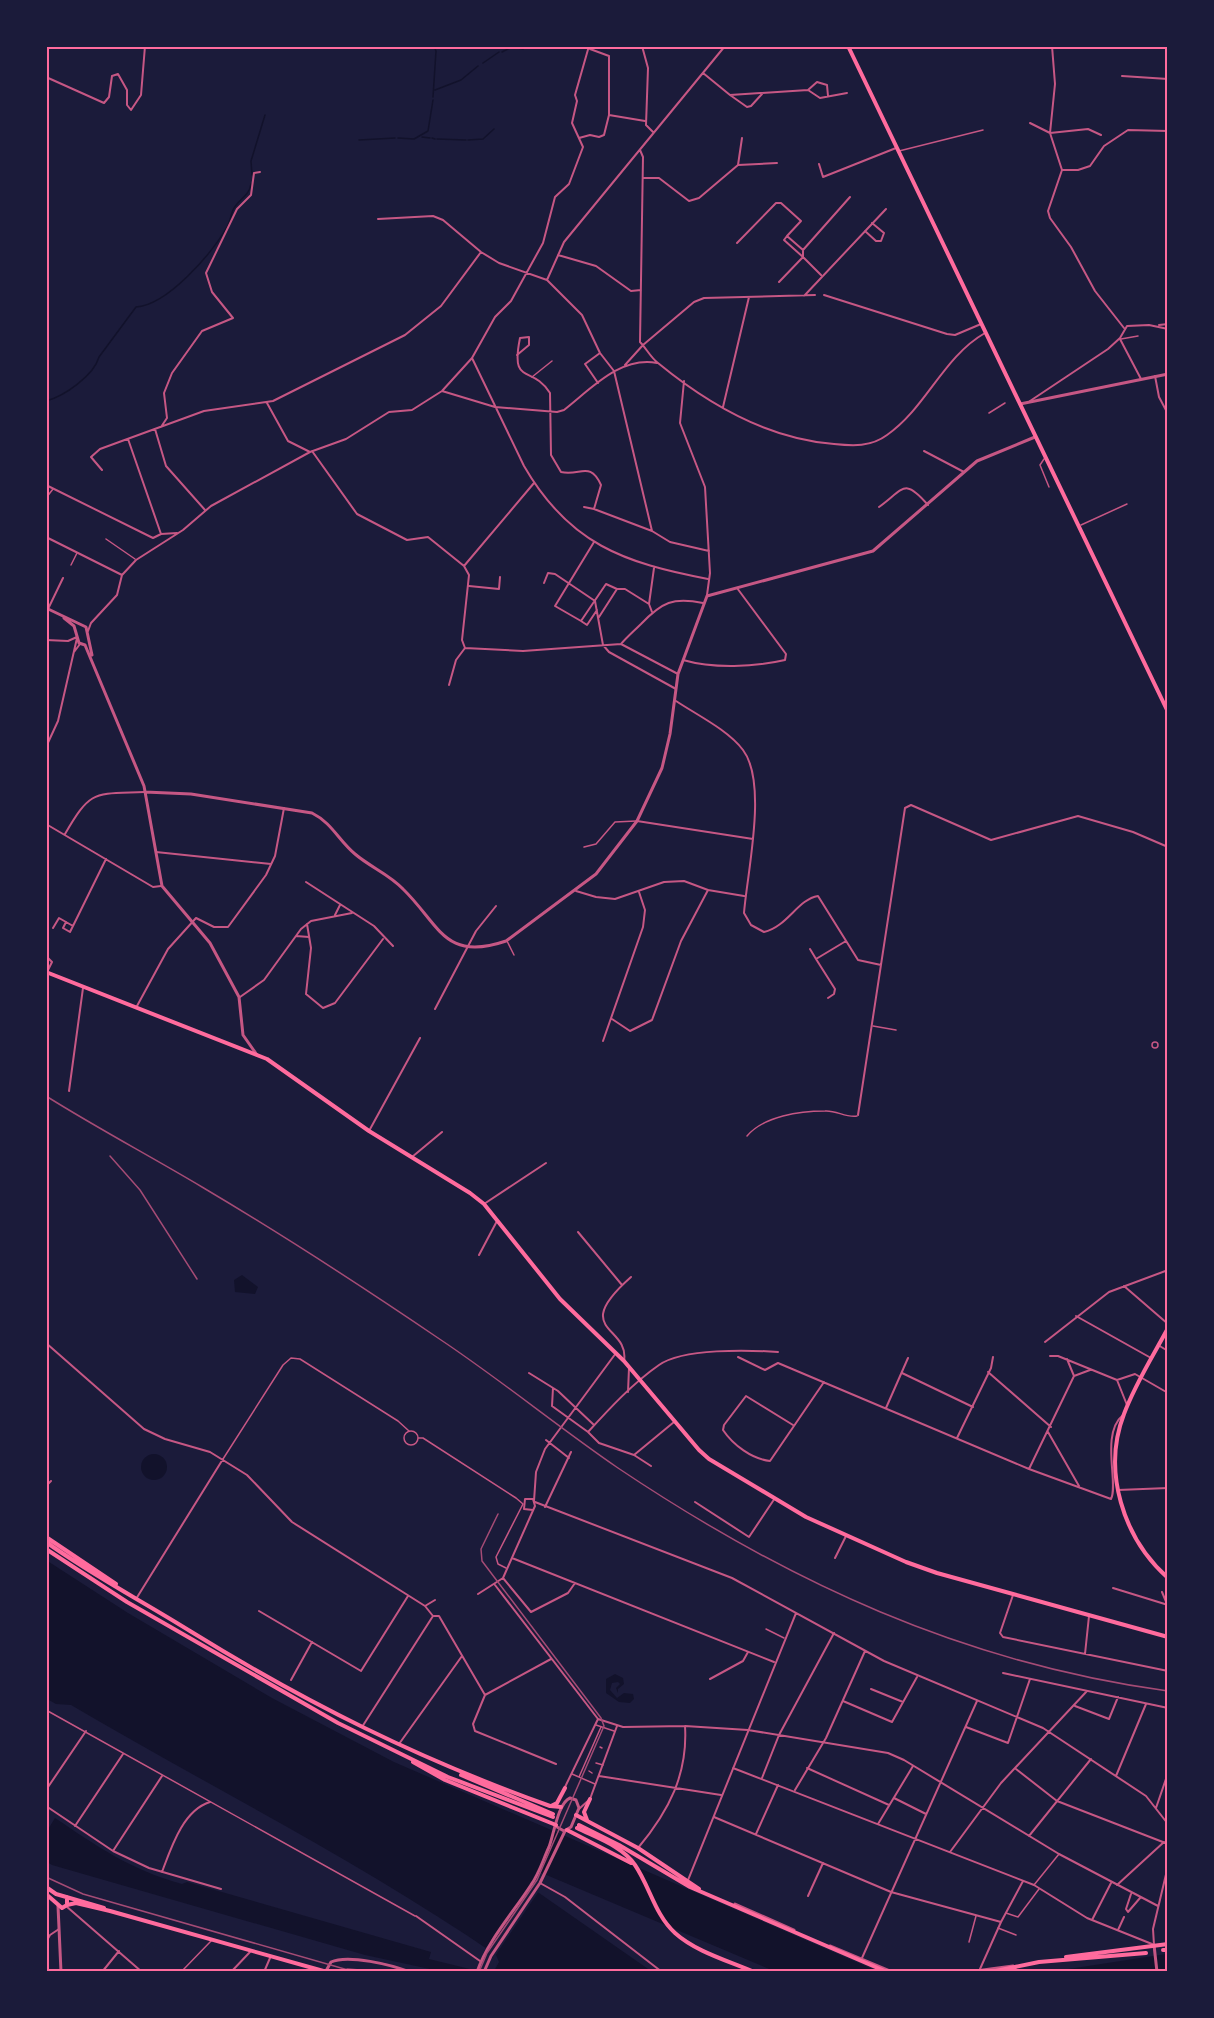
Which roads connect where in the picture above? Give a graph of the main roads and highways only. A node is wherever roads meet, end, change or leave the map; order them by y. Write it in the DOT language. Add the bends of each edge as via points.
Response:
graph roads {
  1 [pos="848,46"];
  2 [pos="1167,712"];
  3 [pos="47,972"];
  4 [pos="1167,1326"];
  5 [pos="46,1539"];
  6 [pos="46,1549"];
  7 [pos="1167,1578"];
  8 [pos="95,1583"];
  9 [pos="136,1599"];
  10 [pos="1167,1637"];
  11 [pos="397,1753"];
  12 [pos="450,1769"];
  13 [pos="565,1788"];
  14 [pos="590,1799"];
  15 [pos="550,1806"];
  16 [pos="561,1807"];
  17 [pos="577,1813"];
  18 [pos="589,1823"];
  19 [pos="556,1828"];
  20 [pos="565,1832"];
  21 [pos="640,1873"];
  22 [pos="46,1887"];
  23 [pos="46,1893"];
  24 [pos="710,1894"];
  25 [pos="61,1895"];
  26 [pos="67,1897"];
  27 [pos="57,1904"];
  28 [pos="66,1906"];
  29 [pos="110,1911"];
  30 [pos="1167,1944"];
  31 [pos="1146,1953"];
  32 [pos="1039,1962"];
  33 [pos="326,1971"];
  34 [pos="754,1971"];
  35 [pos="887,1971"];
  36 [pos="991,1971"];
  1 -- 2 [label="main road"];
  3 -- 10 [label="main road" via="274,1064 369,1131 484,1204 560,1299 616,1353 709,1459 806,1517 937,1573"];
  4 -- 7 [label="main road" via="1127,1406 1116,1452 1118,1490 1133,1534"];
  5 -- 9 [label="main road"];
  6 -- 8 [label="main road"];
  8 -- 9 [label="main road" via="130,1602"];
  8 -- 11 [label="main road" via="293,1698"];
  9 -- 12 [label="main road" via="293,1691"];
  11 -- 12 [label="main road" via="553,1816"];
  11 -- 19 [label="main road" via="440,1779"];
  12 -- 15 [label="main road"];
  13 -- 15 [label="main road" via="557,1803"];
  14 -- 18 [label="main road" via="584,1812"];
  15 -- 16 [label="main road"];
  17 -- 18 [label="main road"];
  18 -- 24 [label="main road" via="638,1848"];
  20 -- 21 [label="main road" via="609,1850"];
  21 -- 24 [label="main road" via="620,1850 578,1827"];
  21 -- 34 [label="main road" via="659,1912 676,1934"];
  22 -- 25 [label="main road"];
  23 -- 27 [label="main road"];
  24 -- 35 [label="main road"];
  25 -- 26 [label="main road"];
  25 -- 27 [label="main road"];
  26 -- 28 [label="main road"];
  26 -- 29 [label="main road"];
  27 -- 28 [label="main road"];
  28 -- 29 [label="main road" via="76,1903"];
  29 -- 33 [label="main road"];
  30 -- 32 [label="main road"];
  31 -- 32 [label="main road"];
  32 -- 36 [label="main road"];
}
